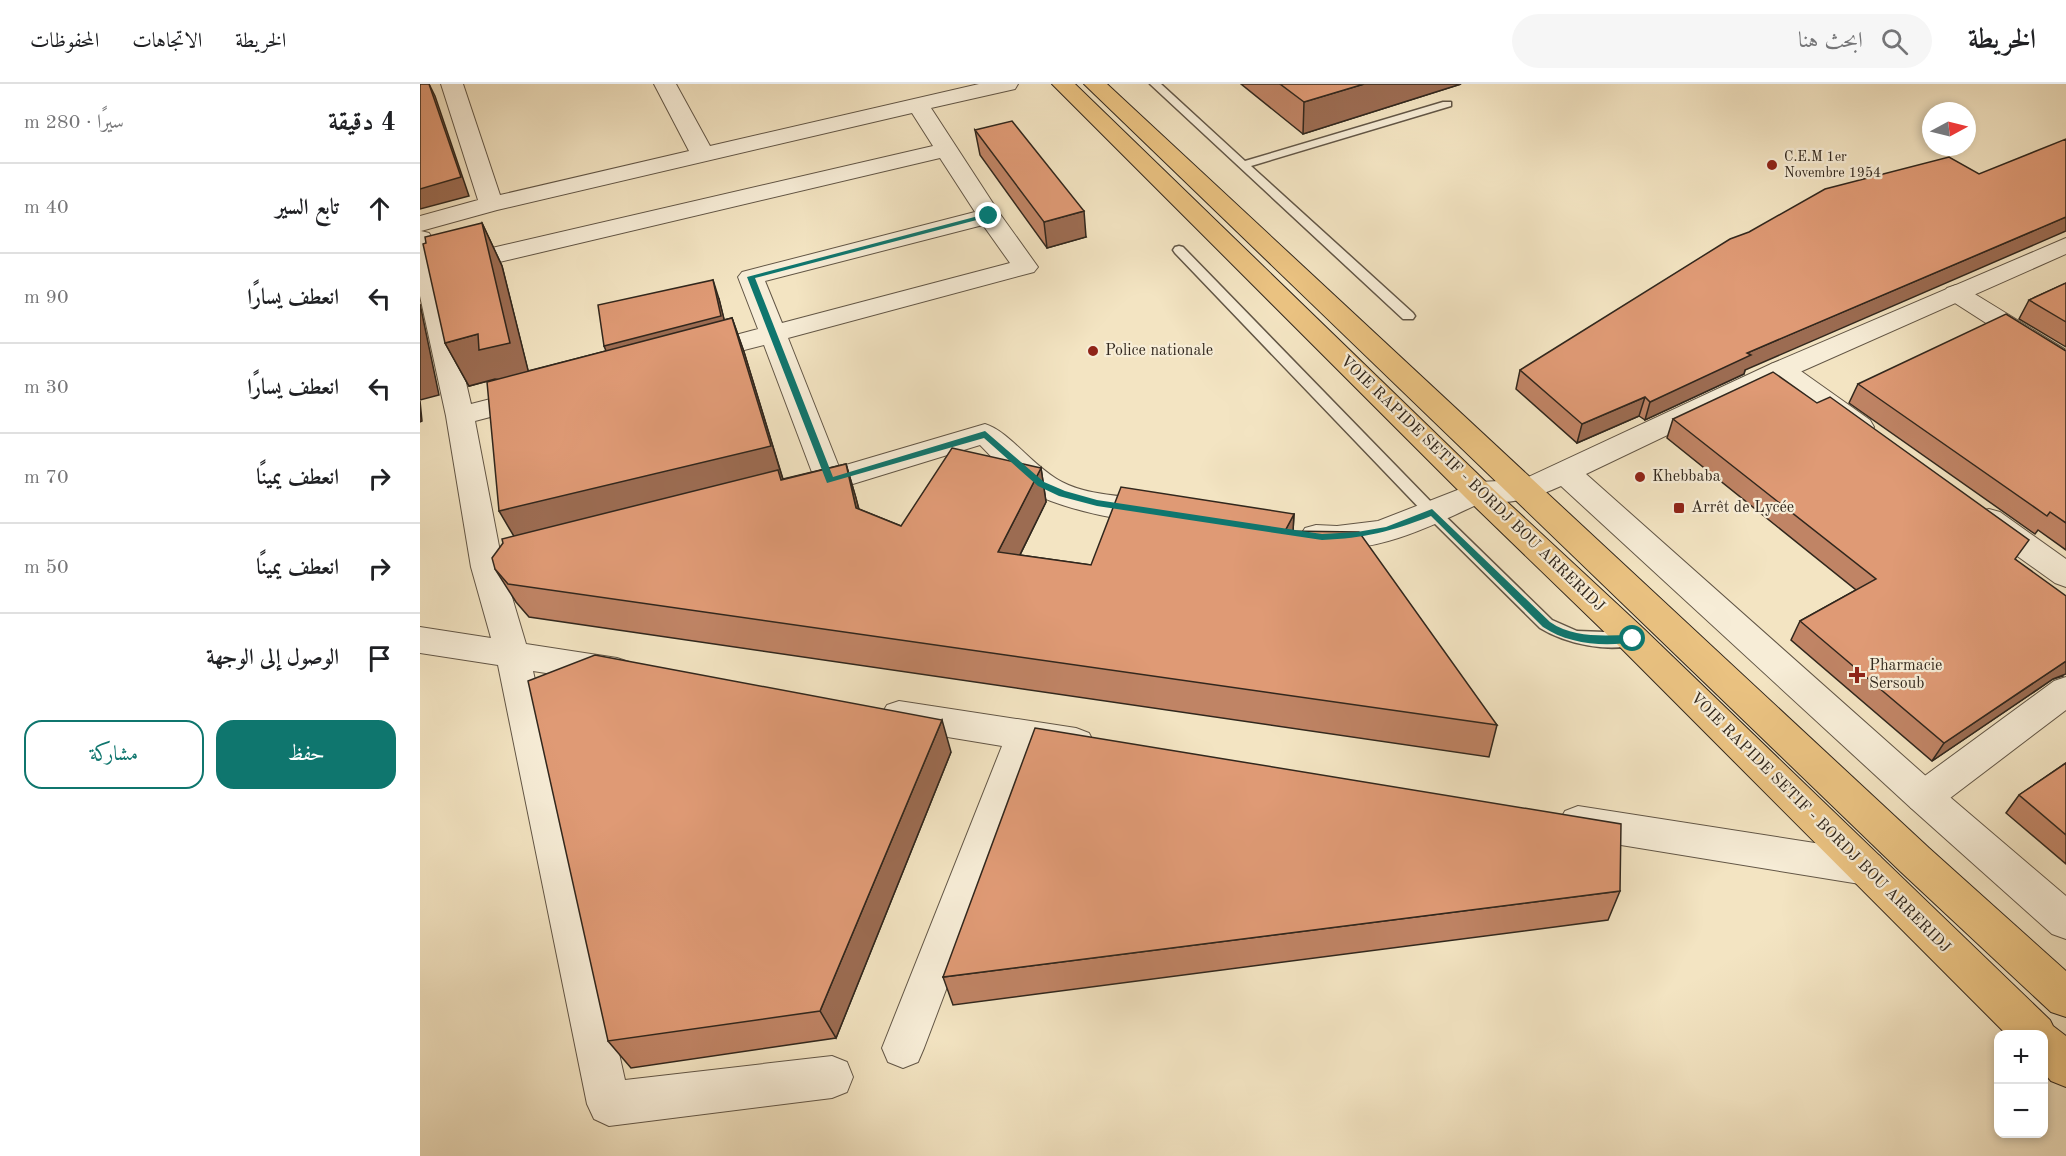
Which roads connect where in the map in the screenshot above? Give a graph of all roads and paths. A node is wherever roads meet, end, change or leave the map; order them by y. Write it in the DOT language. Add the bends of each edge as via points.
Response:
graph roads {
  1 [pos="665,84"];
  2 [pos="1007,84"];
  3 [pos="1063,84"];
  4 [pos="1095,84"];
  5 [pos="1155,84"];
  6 [pos="445,86"];
  7 [pos="1447,104"];
  8 [pos="918,105"];
  9 [pos="948,149"];
  10 [pos="703,155"];
  11 [pos="1244,165"];
  12 [pos="491,204"];
  13 [pos="989,216"];
  14 [pos="420,224"];
  15 [pos="420,238"];
  16 [pos="2066,245"];
  17 [pos="1179,250"];
  18 [pos="428,271"];
  19 [pos="1956,293"];
  20 [pos="1408,316"];
  21 [pos="774,334"];
  22 [pos="673,360"];
  23 [pos="2066,362"];
  24 [pos="1781,370"];
  25 [pos="561,390"];
  26 [pos="460,416"];
  27 [pos="1885,445"];
  28 [pos="1565,472"];
  29 [pos="830,481"];
  30 [pos="1526,490"];
  31 [pos="784,492"];
  32 [pos="1478,492"];
  33 [pos="1971,507"];
  34 [pos="1432,512"];
  35 [pos="1192,517"];
  36 [pos="1286,531"];
  37 [pos="2066,575"];
  38 [pos="1633,639"];
  39 [pos="420,640"];
  40 [pos="513,655"];
  41 [pos="652,677"];
  42 [pos="2066,691"];
  43 [pos="873,711"];
  44 [pos="1024,735"];
  45 [pos="1106,748"];
  46 [pos="1924,797"];
  47 [pos="1550,818"];
  48 [pos="1866,868"];
  49 [pos="2066,921"];
  50 [pos="2066,998"];
  51 [pos="2029,1030"];
  52 [pos="903,1048"];
  53 [pos="2048,1048"];
  54 [pos="2066,1066"];
  55 [pos="832,1077"];
  1 -- 10 [label="street"];
  2 -- 8 [label="street"];
  3 -- 32 [label="highway, VOIE RAPIDE SETIF - BORDJ BOU ARRERIDJ"];
  4 -- 30 [label="highway, VOIE RAPIDE SETIF - BORDJ BOU ARRERIDJ"];
  5 -- 11 [label="lane"];
  6 -- 12 [label="street"];
  7 -- 11 [label="lane"];
  8 -- 9 [label="street"];
  8 -- 10 [label="street"];
  9 -- 13 [label="street"];
  9 -- 18 [label="street"];
  10 -- 12 [label="street"];
  11 -- 20 [label="lane"];
  12 -- 14 [label="street"];
  13 -- 21 [label="street" via="751,277"];
  13 -- 21 [label="street" via="1025,267"];
  15 -- 18 [label="street"];
  16 -- 19 [label="street"];
  17 -- 34 [label="lane"];
  18 -- 26 [label="street"];
  19 -- 23 [label="street"];
  19 -- 24 [label="street"];
  21 -- 22 [label="street"];
  21 -- 29 [label="street"];
  24 -- 27 [label="street"];
  24 -- 28 [label="street"];
  25 -- 26 [label="street"];
  26 -- 40 [label="street" via="498,564"];
  28 -- 30 [label="street"];
  28 -- 46 [label="street"];
  29 -- 31 [label="street"];
  29 -- 35 [label="street" via="985,434 1041,484 1062,494"];
  30 -- 32 [label="street"];
  30 -- 50 [label="highway, VOIE RAPIDE SETIF - BORDJ BOU ARRERIDJ"];
  32 -- 34 [label="street"];
  32 -- 38 [label="highway, VOIE RAPIDE SETIF - BORDJ BOU ARRERIDJ"];
  33 -- 37 [label="street"];
  34 -- 36 [label="street" via="1387,530 1357,535 1322,537"];
  34 -- 38 [label="lane" via="1559,633 1588,639"];
  38 -- 48 [label="highway, VOIE RAPIDE SETIF - BORDJ BOU ARRERIDJ"];
  39 -- 40 [label="street"];
  40 -- 41 [label="street"];
  40 -- 55 [label="street" via="609,1104"];
  42 -- 46 [label="street"];
  43 -- 44 [label="street"];
  44 -- 45 [label="street"];
  44 -- 52 [label="street"];
  46 -- 49 [label="street"];
  47 -- 48 [label="street"];
  48 -- 51 [label="highway, VOIE RAPIDE SETIF - BORDJ BOU ARRERIDJ"];
  53 -- 54 [label="highway"];
}
